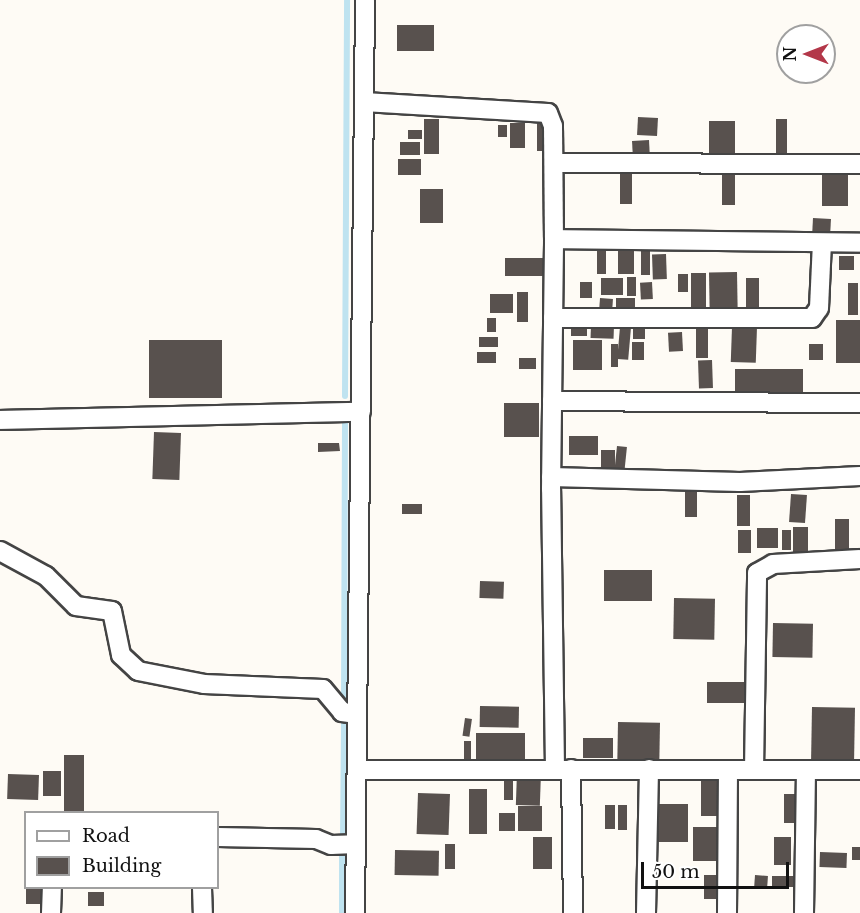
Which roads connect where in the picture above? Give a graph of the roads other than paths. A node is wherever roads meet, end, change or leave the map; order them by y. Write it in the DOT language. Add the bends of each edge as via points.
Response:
graph roads {
  1 [pos="365,0"];
  2 [pos="364,102"];
  3 [pos="554,163"];
  4 [pos="860,164"];
  5 [pos="554,239"];
  6 [pos="822,243"];
  7 [pos="860,243"];
  8 [pos="553,318"];
  9 [pos="552,401"];
  10 [pos="860,402"];
  11 [pos="361,412"];
  12 [pos="0,420"];
  13 [pos="860,476"];
  14 [pos="551,477"];
  15 [pos="0,550"];
  16 [pos="860,559"];
  17 [pos="357,714"];
  18 [pos="563,769"];
  19 [pos="649,769"];
  20 [pos="357,770"];
  21 [pos="728,770"];
  22 [pos="754,770"];
  23 [pos="806,770"];
  24 [pos="860,770"];
  25 [pos="219,837"];
  26 [pos="356,844"];
  27 [pos="52,889"];
  28 [pos="202,889"];
  29 [pos="51,913"];
  30 [pos="203,913"];
  31 [pos="355,913"];
  32 [pos="573,913"];
  33 [pos="646,913"];
  34 [pos="727,913"];
  35 [pos="804,913"];
  1 -- 2 [label="street"];
  2 -- 3 [label="street" via="543,110 552,118"];
  2 -- 11 [label="street"];
  3 -- 4 [label="street"];
  3 -- 5 [label="street"];
  5 -- 6 [label="street"];
  5 -- 8 [label="street"];
  6 -- 7 [label="street"];
  6 -- 8 [label="street" via="819,308 812,318"];
  8 -- 9 [label="street"];
  9 -- 10 [label="street"];
  9 -- 14 [label="street"];
  11 -- 12 [label="street"];
  11 -- 17 [label="street"];
  13 -- 14 [label="street" via="740,482"];
  14 -- 18 [label="street"];
  15 -- 17 [label="street" via="46,576 76,606 112,612 121,655 138,671 204,684 322,688 342,712"];
  16 -- 22 [label="street" via="773,564 757,573"];
  17 -- 20 [label="street"];
  18 -- 19 [label="street"];
  18 -- 20 [label="street"];
  18 -- 32 [label="street"];
  19 -- 21 [label="street"];
  19 -- 33 [label="street"];
  20 -- 26 [label="street"];
  21 -- 22 [label="street"];
  21 -- 34 [label="street"];
  22 -- 23 [label="street"];
  23 -- 24 [label="street"];
  23 -- 35 [label="street"];
  25 -- 26 [label="street"];
  26 -- 31 [label="street"];
  27 -- 29 [label="street"];
  28 -- 30 [label="street"];
}
